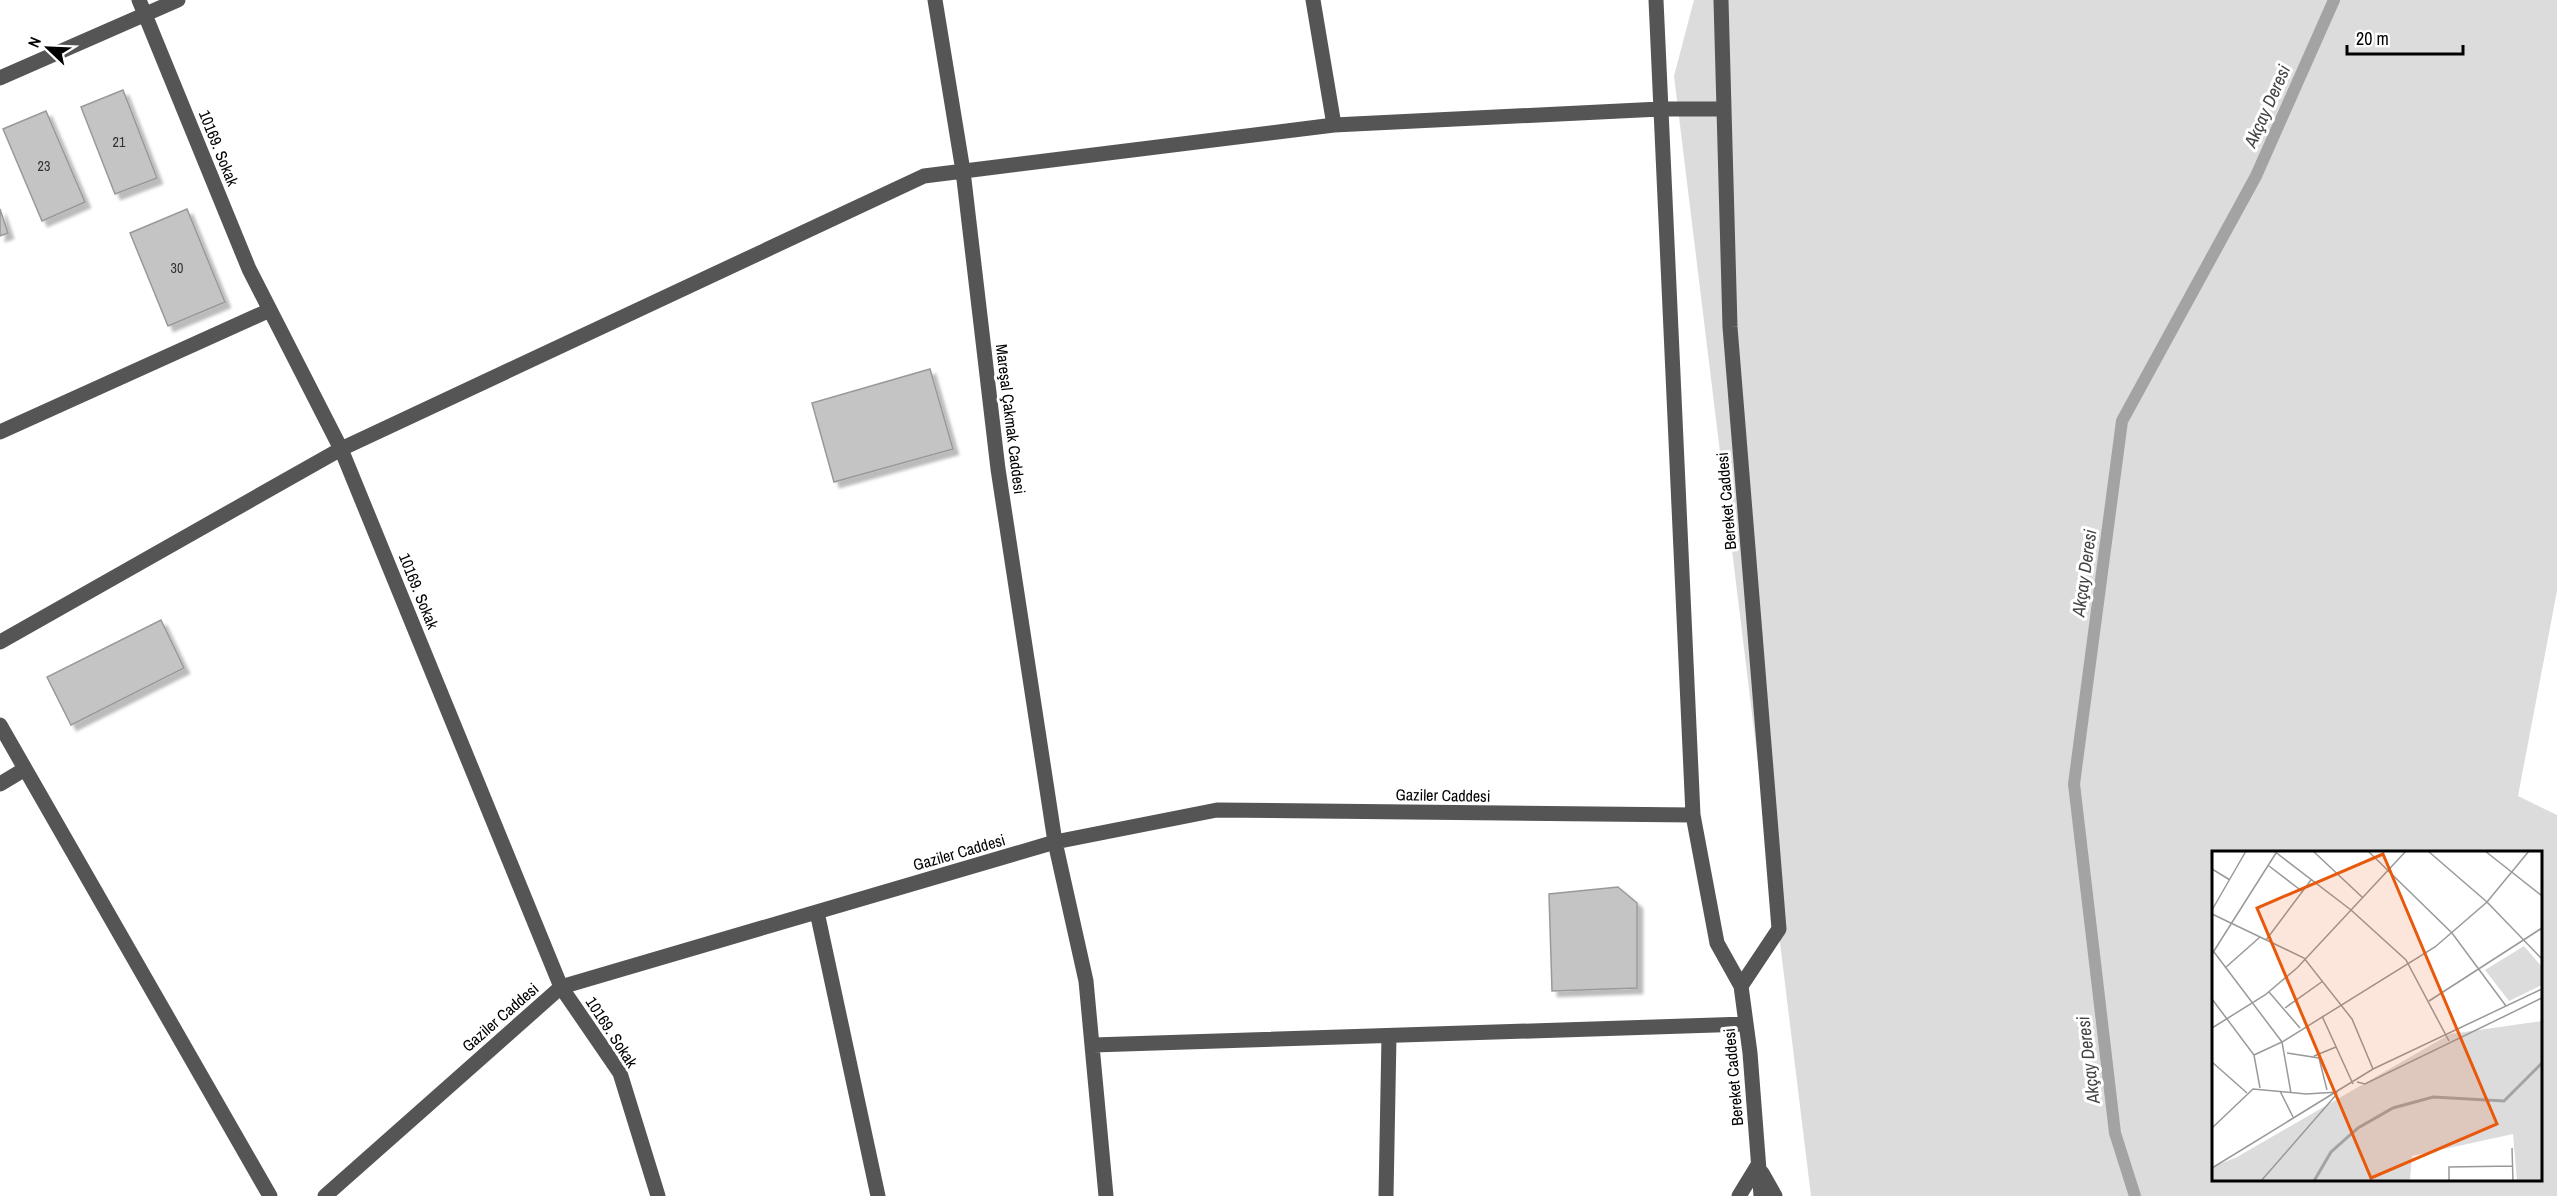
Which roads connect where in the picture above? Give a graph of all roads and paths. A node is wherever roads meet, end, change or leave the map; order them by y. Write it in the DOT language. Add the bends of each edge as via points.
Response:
graph roads {
  1 [pos="139,0"];
  2 [pos="178,0"];
  3 [pos="935,0"];
  4 [pos="1313,0"];
  5 [pos="1656,0"];
  6 [pos="1721,0"];
  7 [pos="145,15"];
  8 [pos="0,78"];
  9 [pos="1660,109"];
  10 [pos="1724,109"];
  11 [pos="1334,125"];
  12 [pos="963,171"];
  13 [pos="270,310"];
  14 [pos="0,432"];
  15 [pos="341,449"];
  16 [pos="0,642"];
  17 [pos="0,724"];
  18 [pos="26,769"];
  19 [pos="0,784"];
  20 [pos="1693,815"];
  21 [pos="1055,842"];
  22 [pos="817,912"];
  23 [pos="1742,986"];
  24 [pos="561,987"];
  25 [pos="1746,1024"];
  26 [pos="1389,1036"];
  27 [pos="1093,1045"];
  28 [pos="1758,1165"];
  29 [pos="270,1196"];
  30 [pos="325,1196"];
  31 [pos="658,1196"];
  32 [pos="878,1196"];
  33 [pos="1106,1196"];
  34 [pos="1386,1196"];
  35 [pos="1739,1196"];
  36 [pos="1761,1196"];
  37 [pos="1775,1196"];
  1 -- 7 [label="street, 10169. Sokak"];
  2 -- 7 [label="street"];
  3 -- 12 [label="street, Mareşal Çakmak Caddesi"];
  4 -- 11 [label="street"];
  5 -- 9 [label="street, Bereket Caddesi"];
  6 -- 10 [label="street, Bereket Caddesi"];
  7 -- 8 [label="street"];
  7 -- 13 [label="street, 10169. Sokak" via="249,269"];
  9 -- 10 [label="street"];
  9 -- 11 [label="street"];
  9 -- 20 [label="street, Bereket Caddesi"];
  10 -- 23 [label="street, Bereket Caddesi" via="1730,327 1779,929"];
  11 -- 12 [label="street"];
  12 -- 15 [label="street" via="924,176"];
  12 -- 21 [label="street, Mareşal Çakmak Caddesi" via="998,469"];
  13 -- 14 [label="street"];
  13 -- 15 [label="street, 10169. Sokak"];
  15 -- 16 [label="street"];
  15 -- 24 [label="street, 10169. Sokak"];
  17 -- 18 [label="street"];
  18 -- 19 [label="street"];
  18 -- 29 [label="street"];
  20 -- 21 [label="street, Gaziler Caddesi" via="1217,810"];
  20 -- 23 [label="street, Bereket Caddesi" via="1717,944"];
  21 -- 22 [label="street, Gaziler Caddesi"];
  21 -- 27 [label="street, Mareşal Çakmak Caddesi" via="1086,981"];
  22 -- 24 [label="street, Gaziler Caddesi"];
  22 -- 32 [label="street"];
  23 -- 25 [label="street, Bereket Caddesi"];
  24 -- 30 [label="street, Gaziler Caddesi"];
  24 -- 31 [label="street, 10169. Sokak" via="620,1073"];
  25 -- 26 [label="street"];
  25 -- 28 [label="street, Bereket Caddesi"];
  26 -- 27 [label="street"];
  26 -- 34 [label="street"];
  27 -- 33 [label="street, Mareşal Çakmak Caddesi"];
  28 -- 35 [label="street"];
  28 -- 36 [label="street, Bereket Caddesi"];
  28 -- 37 [label="street"];
}
